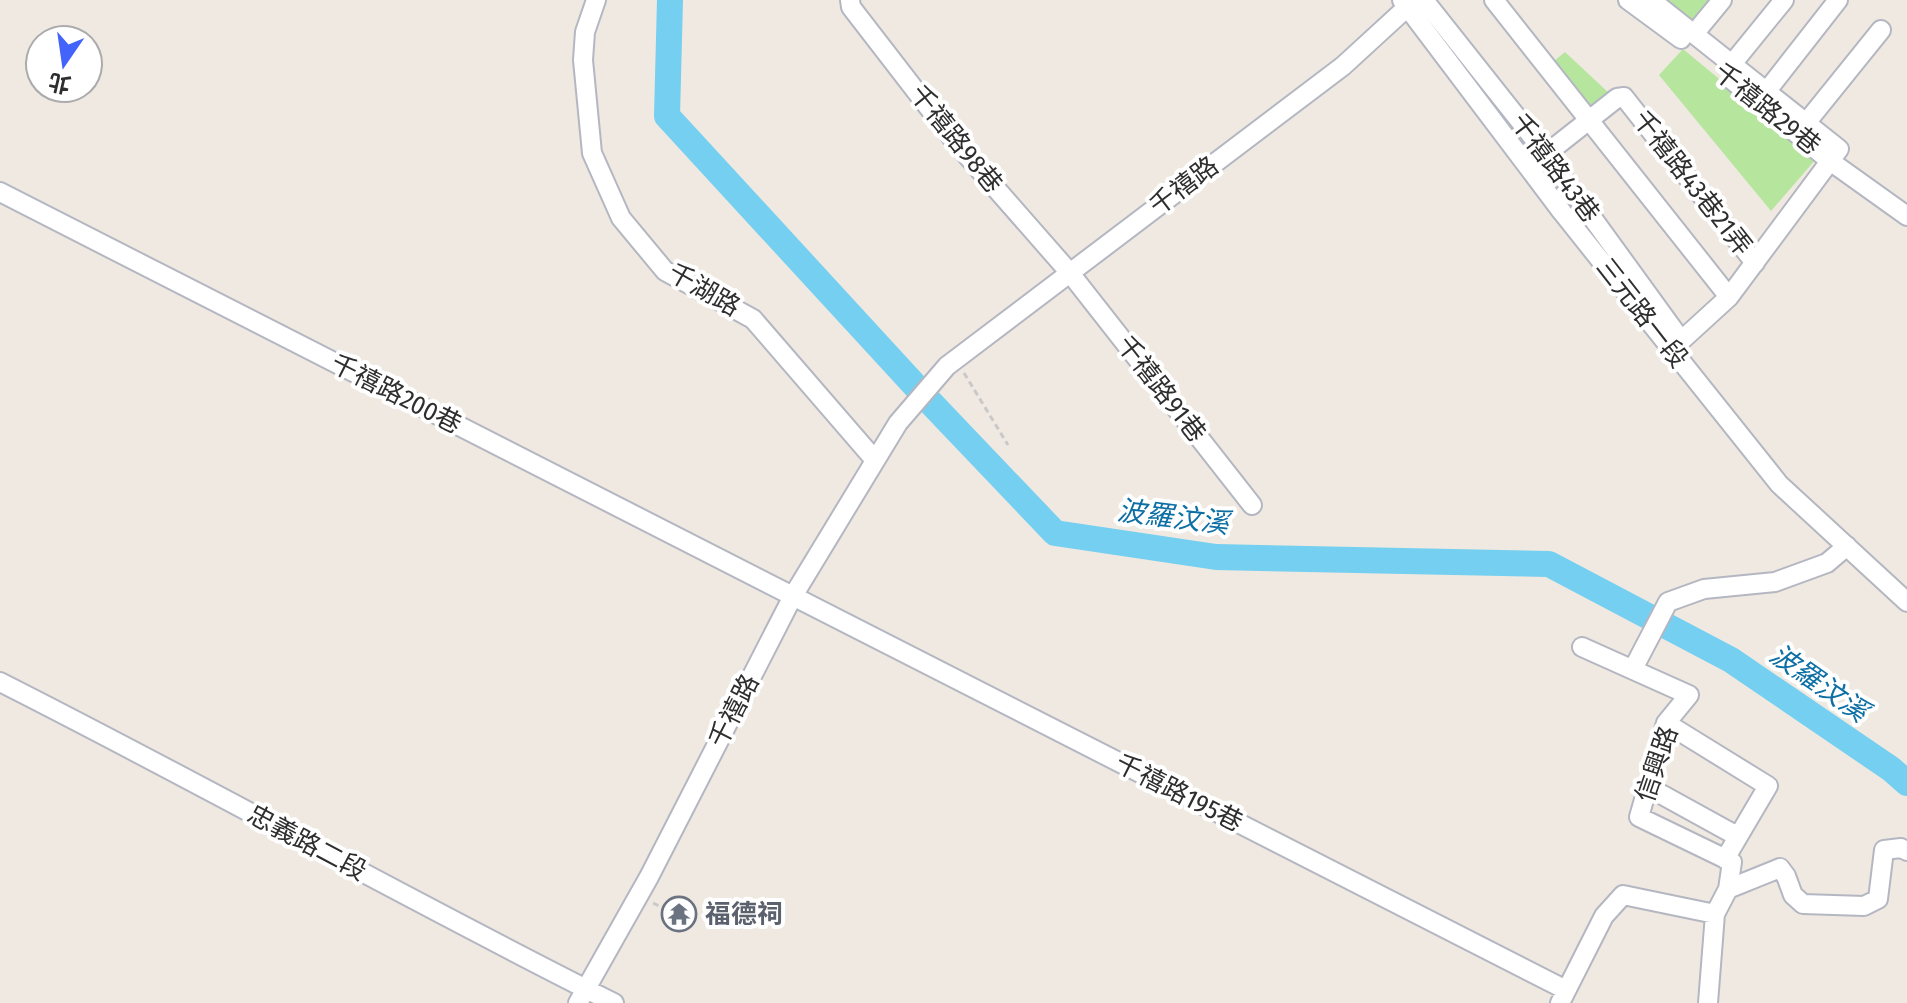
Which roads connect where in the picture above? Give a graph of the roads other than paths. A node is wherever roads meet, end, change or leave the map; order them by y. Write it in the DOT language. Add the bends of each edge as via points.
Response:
graph roads {
  1 [pos="596,0"];
  2 [pos="850,0"];
  3 [pos="1494,0"];
  4 [pos="1628,0"];
  5 [pos="1651,0"];
  6 [pos="1722,0"];
  7 [pos="1784,0"];
  8 [pos="1838,0"];
  9 [pos="1412,2"];
  10 [pos="1881,30"];
  11 [pos="1694,34"];
  12 [pos="1732,64"];
  13 [pos="1766,92"];
  14 [pos="1591,121"];
  15 [pos="1806,123"];
  16 [pos="1546,154"];
  17 [pos="1830,161"];
  18 [pos="0,192"];
  19 [pos="1907,216"];
  20 [pos="1755,263"];
  21 [pos="1070,273"];
  22 [pos="1729,297"];
  23 [pos="1676,345"];
  24 [pos="874,459"];
  25 [pos="1252,505"];
  26 [pos="1847,546"];
  27 [pos="793,596"];
  28 [pos="1907,602"];
  29 [pos="1582,647"];
  30 [pos="1633,669"];
  31 [pos="0,682"];
  32 [pos="1666,723"];
  33 [pos="1648,787"];
  34 [pos="1737,836"];
  35 [pos="1907,851"];
  36 [pos="1725,859"];
  37 [pos="1728,889"];
  38 [pos="1715,914"];
  39 [pos="582,996"];
  40 [pos="1563,997"];
  41 [pos="614,1003"];
  42 [pos="1708,1003"];
  1 -- 24 [label="street, 千湖路" via="583,60 592,153 621,218 665,271 753,319"];
  2 -- 21 [label="street, 千禧路98巷" via="956,143"];
  3 -- 14 [label="street"];
  4 -- 17 [label="street, 千禧路29巷"];
  5 -- 11 [label="street"];
  6 -- 11 [label="street"];
  7 -- 12 [label="street"];
  8 -- 13 [label="street"];
  9 -- 16 [label="street, 千禧路43巷"];
  9 -- 21 [label="street, 千禧路" via="1343,66"];
  9 -- 23 [label="street, 三元路一段" via="1562,212"];
  10 -- 15 [label="street"];
  11 -- 12 [label="street"];
  12 -- 13 [label="street"];
  13 -- 15 [label="street"];
  14 -- 16 [label="street, 千禧路43巷21弄"];
  14 -- 20 [label="street, 千禧路43巷21弄" via="1624,97"];
  14 -- 22 [label="street, 千禧路43巷21弄"];
  15 -- 17 [label="street" via="1839,149"];
  16 -- 23 [label="street, 千禧路43巷"];
  17 -- 19 [label="street, 千禧路29巷"];
  17 -- 20 [label="street"];
  18 -- 27 [label="street, 千禧路200巷"];
  20 -- 22 [label="street"];
  21 -- 24 [label="street, 千禧路" via="951,362"];
  21 -- 25 [label="street, 千禧路91巷"];
  22 -- 23 [label="street"];
  23 -- 26 [label="street, 三元路一段" via="1779,484"];
  24 -- 27 [label="street, 千禧路"];
  26 -- 28 [label="street, 三元路一段"];
  26 -- 30 [label="street" via="1827,563 1775,582 1704,589 1668,602"];
  27 -- 39 [label="street, 千禧路"];
  27 -- 40 [label="street, 千禧路195巷"];
  29 -- 30 [label="street, 信興路"];
  30 -- 32 [label="street, 信興路" via="1689,695"];
  31 -- 39 [label="street, 忠義路二段" via="140,752"];
  32 -- 33 [label="street, 信興路"];
  32 -- 34 [label="street" via="1768,786"];
  33 -- 34 [label="street"];
  33 -- 36 [label="street, 信興路" via="1639,817"];
  34 -- 36 [label="street"];
  35 -- 37 [label="street" via="1884,850 1878,899 1864,906 1803,904 1780,868"];
  36 -- 37 [label="street" via="1732,862"];
  37 -- 38 [label="street"];
  38 -- 40 [label="street" via="1623,895 1604,916"];
  38 -- 42 [label="street"];
  39 -- 41 [label="street, 忠義路二段"];
}
